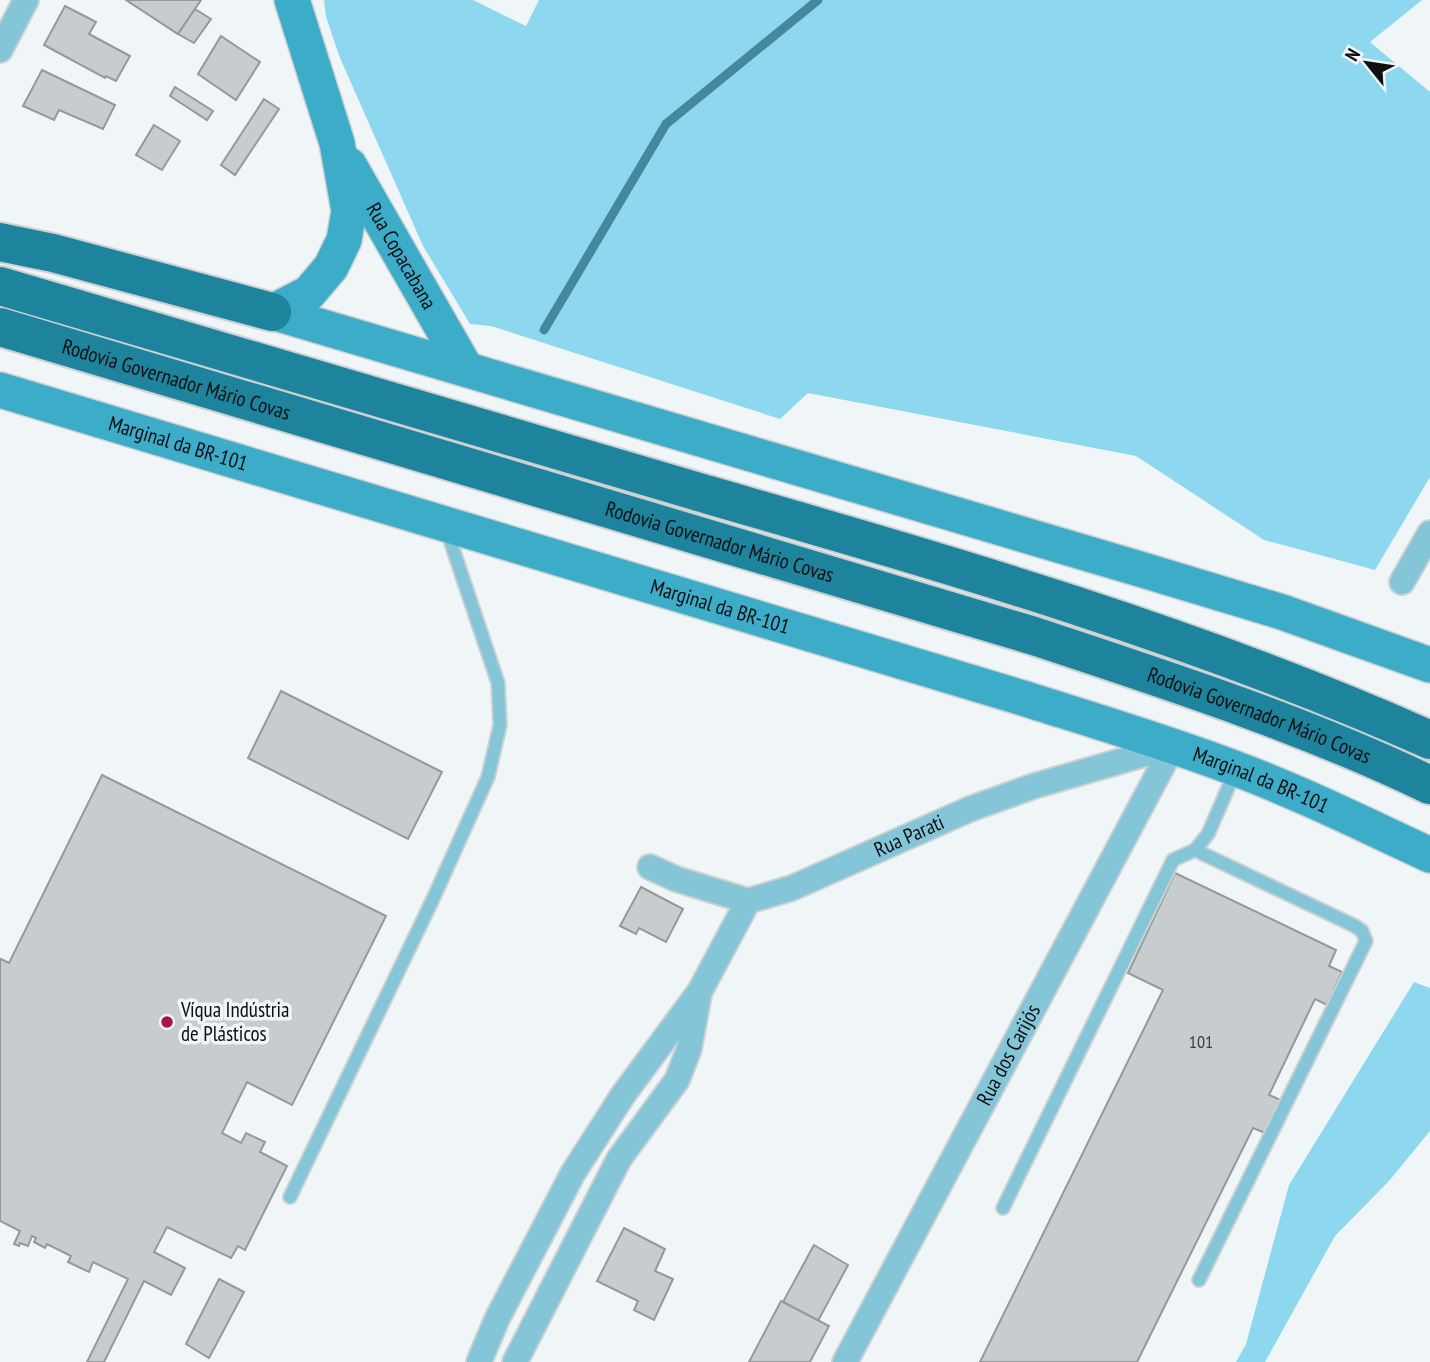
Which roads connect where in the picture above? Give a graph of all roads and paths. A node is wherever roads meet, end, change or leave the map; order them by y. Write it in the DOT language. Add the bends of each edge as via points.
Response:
graph roads {
  1 [pos="26,0"];
  2 [pos="292,0"];
  3 [pos="0,50"];
  4 [pos="337,143"];
  5 [pos="0,242"];
  6 [pos="0,286"];
  7 [pos="272,312"];
  8 [pos="0,327"];
  9 [pos="466,369"];
  10 [pos="0,390"];
  11 [pos="445,525"];
  12 [pos="1430,533"];
  13 [pos="1402,582"];
  14 [pos="1430,666"];
  15 [pos="1430,740"];
  16 [pos="1173,746"];
  17 [pos="1237,769"];
  18 [pos="1430,785"];
  19 [pos="1195,850"];
  20 [pos="1430,855"];
  21 [pos="650,867"];
  22 [pos="748,901"];
  23 [pos="700,991"];
  24 [pos="290,1197"];
  25 [pos="1003,1208"];
  26 [pos="1199,1280"];
  27 [pos="479,1362"];
  28 [pos="515,1362"];
  29 [pos="845,1362"];
  1 -- 3 [label="street"];
  2 -- 4 [label="main road, Rua Copacabana"];
  4 -- 7 [label="main road, Rua Copacabana" via="349,211 344,240 331,267 309,293"];
  4 -- 9 [label="main road, Rua Copacabana"];
  5 -- 7 [label="highway"];
  6 -- 15 [label="highway, Rodovia Governador Mário Covas" via="1077,606 1307,688"];
  7 -- 9 [label="main road"];
  8 -- 18 [label="highway, Rodovia Governador Mário Covas" via="1034,636 1313,734"];
  9 -- 14 [label="main road" via="1156,573 1282,612"];
  10 -- 11 [label="main road, Marginal da BR-101"];
  11 -- 16 [label="main road, Marginal da BR-101"];
  11 -- 24 [label="lane" via="498,683 500,724 488,777"];
  12 -- 13 [label="street"];
  16 -- 17 [label="main road, Marginal da BR-101"];
  16 -- 22 [label="street, Rua Parati" via="970,809 792,888"];
  16 -- 29 [label="street, Rua dos Carijós"];
  17 -- 19 [label="lane" via="1208,834"];
  17 -- 20 [label="main road, Marginal da BR-101"];
  19 -- 25 [label="lane" via="1174,859"];
  19 -- 26 [label="lane" via="1355,926 1366,942"];
  21 -- 22 [label="street"];
  22 -- 23 [label="street"];
  23 -- 27 [label="street" via="623,1095 573,1173"];
  23 -- 28 [label="street" via="696,1022 677,1080 619,1159"];
}
